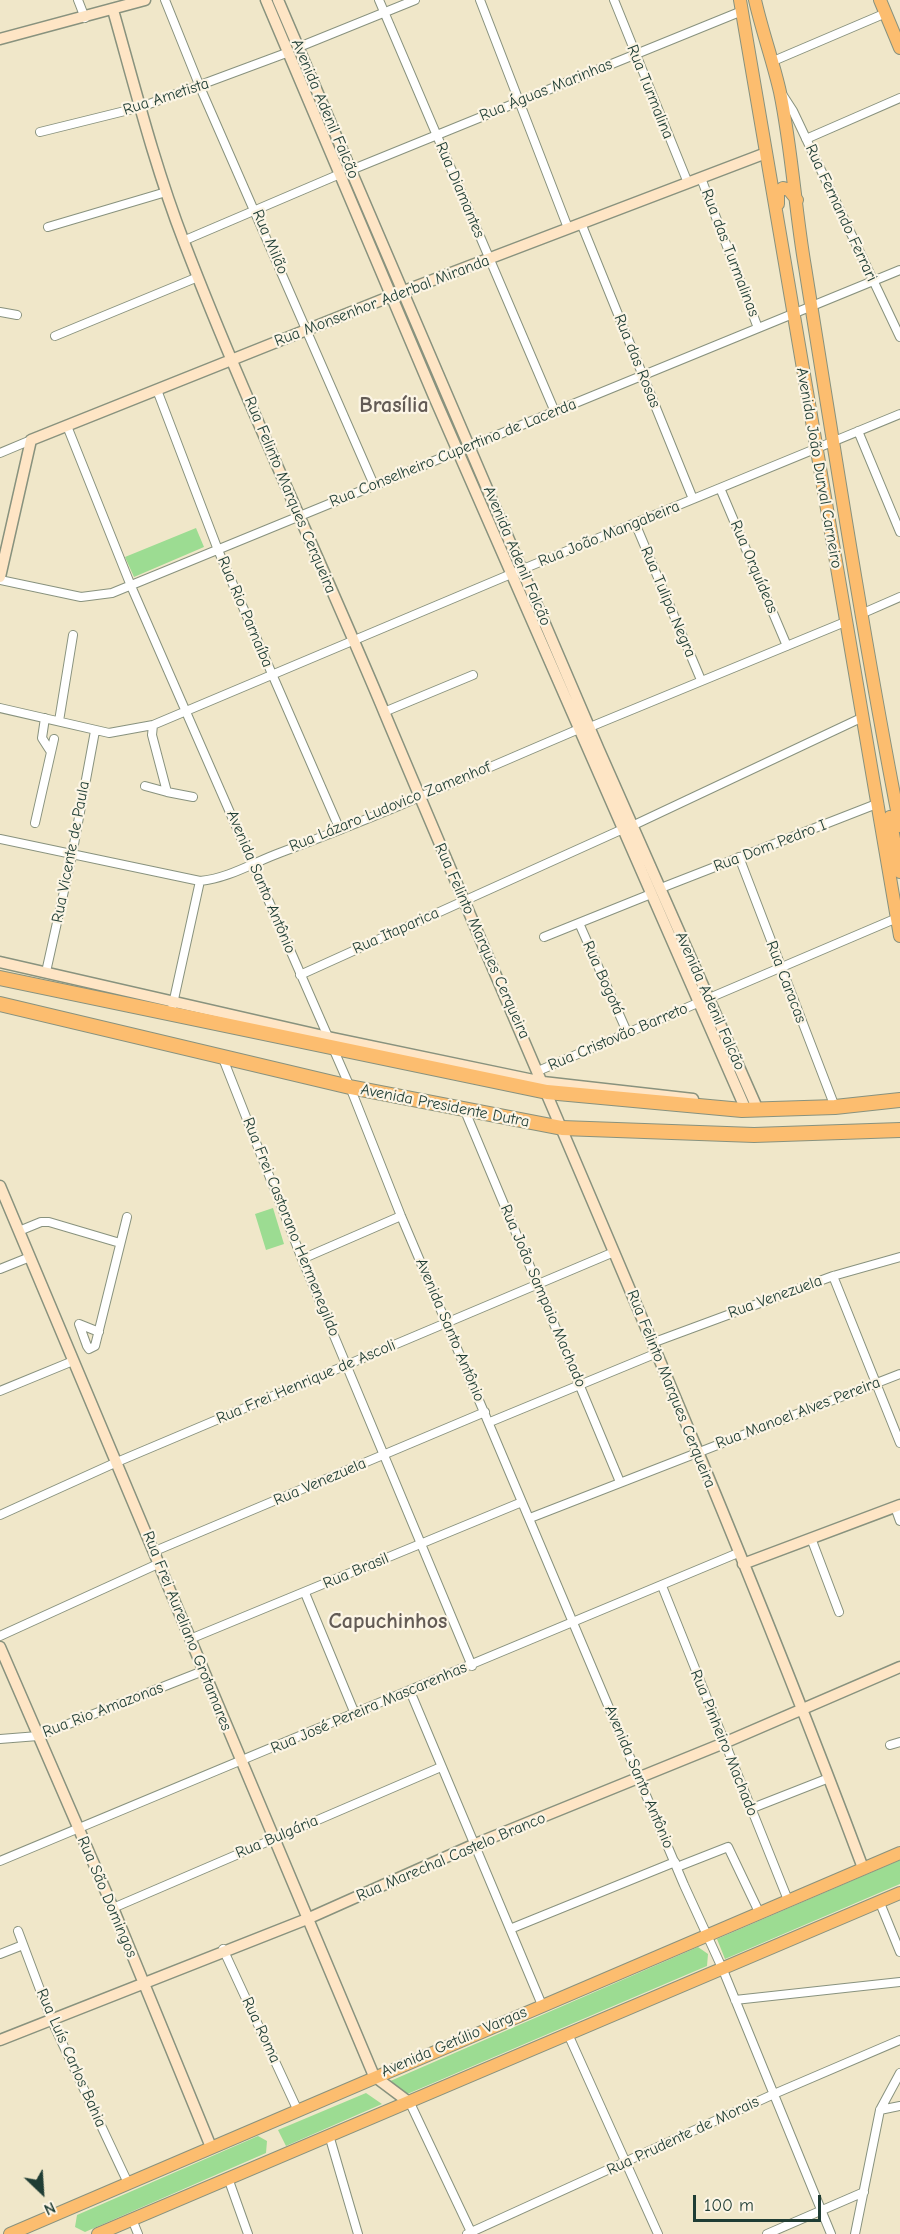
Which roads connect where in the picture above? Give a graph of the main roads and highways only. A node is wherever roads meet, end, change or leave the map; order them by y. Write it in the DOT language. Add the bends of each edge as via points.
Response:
graph roads {
  1 [pos="755,0"];
  2 [pos="880,0"];
  3 [pos="741,5"];
  4 [pos="900,48"];
  5 [pos="752,63"];
  6 [pos="780,97"];
  7 [pos="797,200"];
  8 [pos="777,219"];
  9 [pos="897,796"];
  10 [pos="879,803"];
  11 [pos="890,814"];
  12 [pos="900,826"];
  13 [pos="900,872"];
  14 [pos="900,936"];
  15 [pos="0,978"];
  16 [pos="0,1004"];
  17 [pos="900,1100"];
  18 [pos="900,1130"];
  19 [pos="900,1853"];
  20 [pos="900,1893"];
  21 [pos="10,2234"];
  22 [pos="98,2234"];
  1 -- 6 [label="main road, Avenida João Durval Carneiro"];
  2 -- 4 [label="main road"];
  3 -- 5 [label="main road, Avenida João Durval Carneiro"];
  5 -- 6 [label="main road" via="765,107 775,110"];
  5 -- 8 [label="main road, Avenida João Durval Carneiro"];
  6 -- 7 [label="main road, Avenida João Durval Carneiro"];
  7 -- 8 [label="main road" via="789,190 780,189"];
  7 -- 9 [label="main road, Avenida João Durval Carneiro" via="861,614"];
  8 -- 10 [label="main road, Avenida João Durval Carneiro" via="861,718"];
  9 -- 11 [label="main road"];
  9 -- 12 [label="main road, Avenida João Durval Carneiro"];
  10 -- 11 [label="main road"];
  10 -- 14 [label="main road, Avenida João Durval Carneiro"];
  11 -- 13 [label="main road"];
  15 -- 17 [label="highway, Avenida Presidente Dutra" via="116,995 545,1087 749,1110"];
  16 -- 18 [label="highway, Avenida Presidente Dutra" via="350,1087 562,1128 754,1135"];
  19 -- 21 [label="main road, Avenida Getúlio Vargas"];
  20 -- 22 [label="main road"];
}
